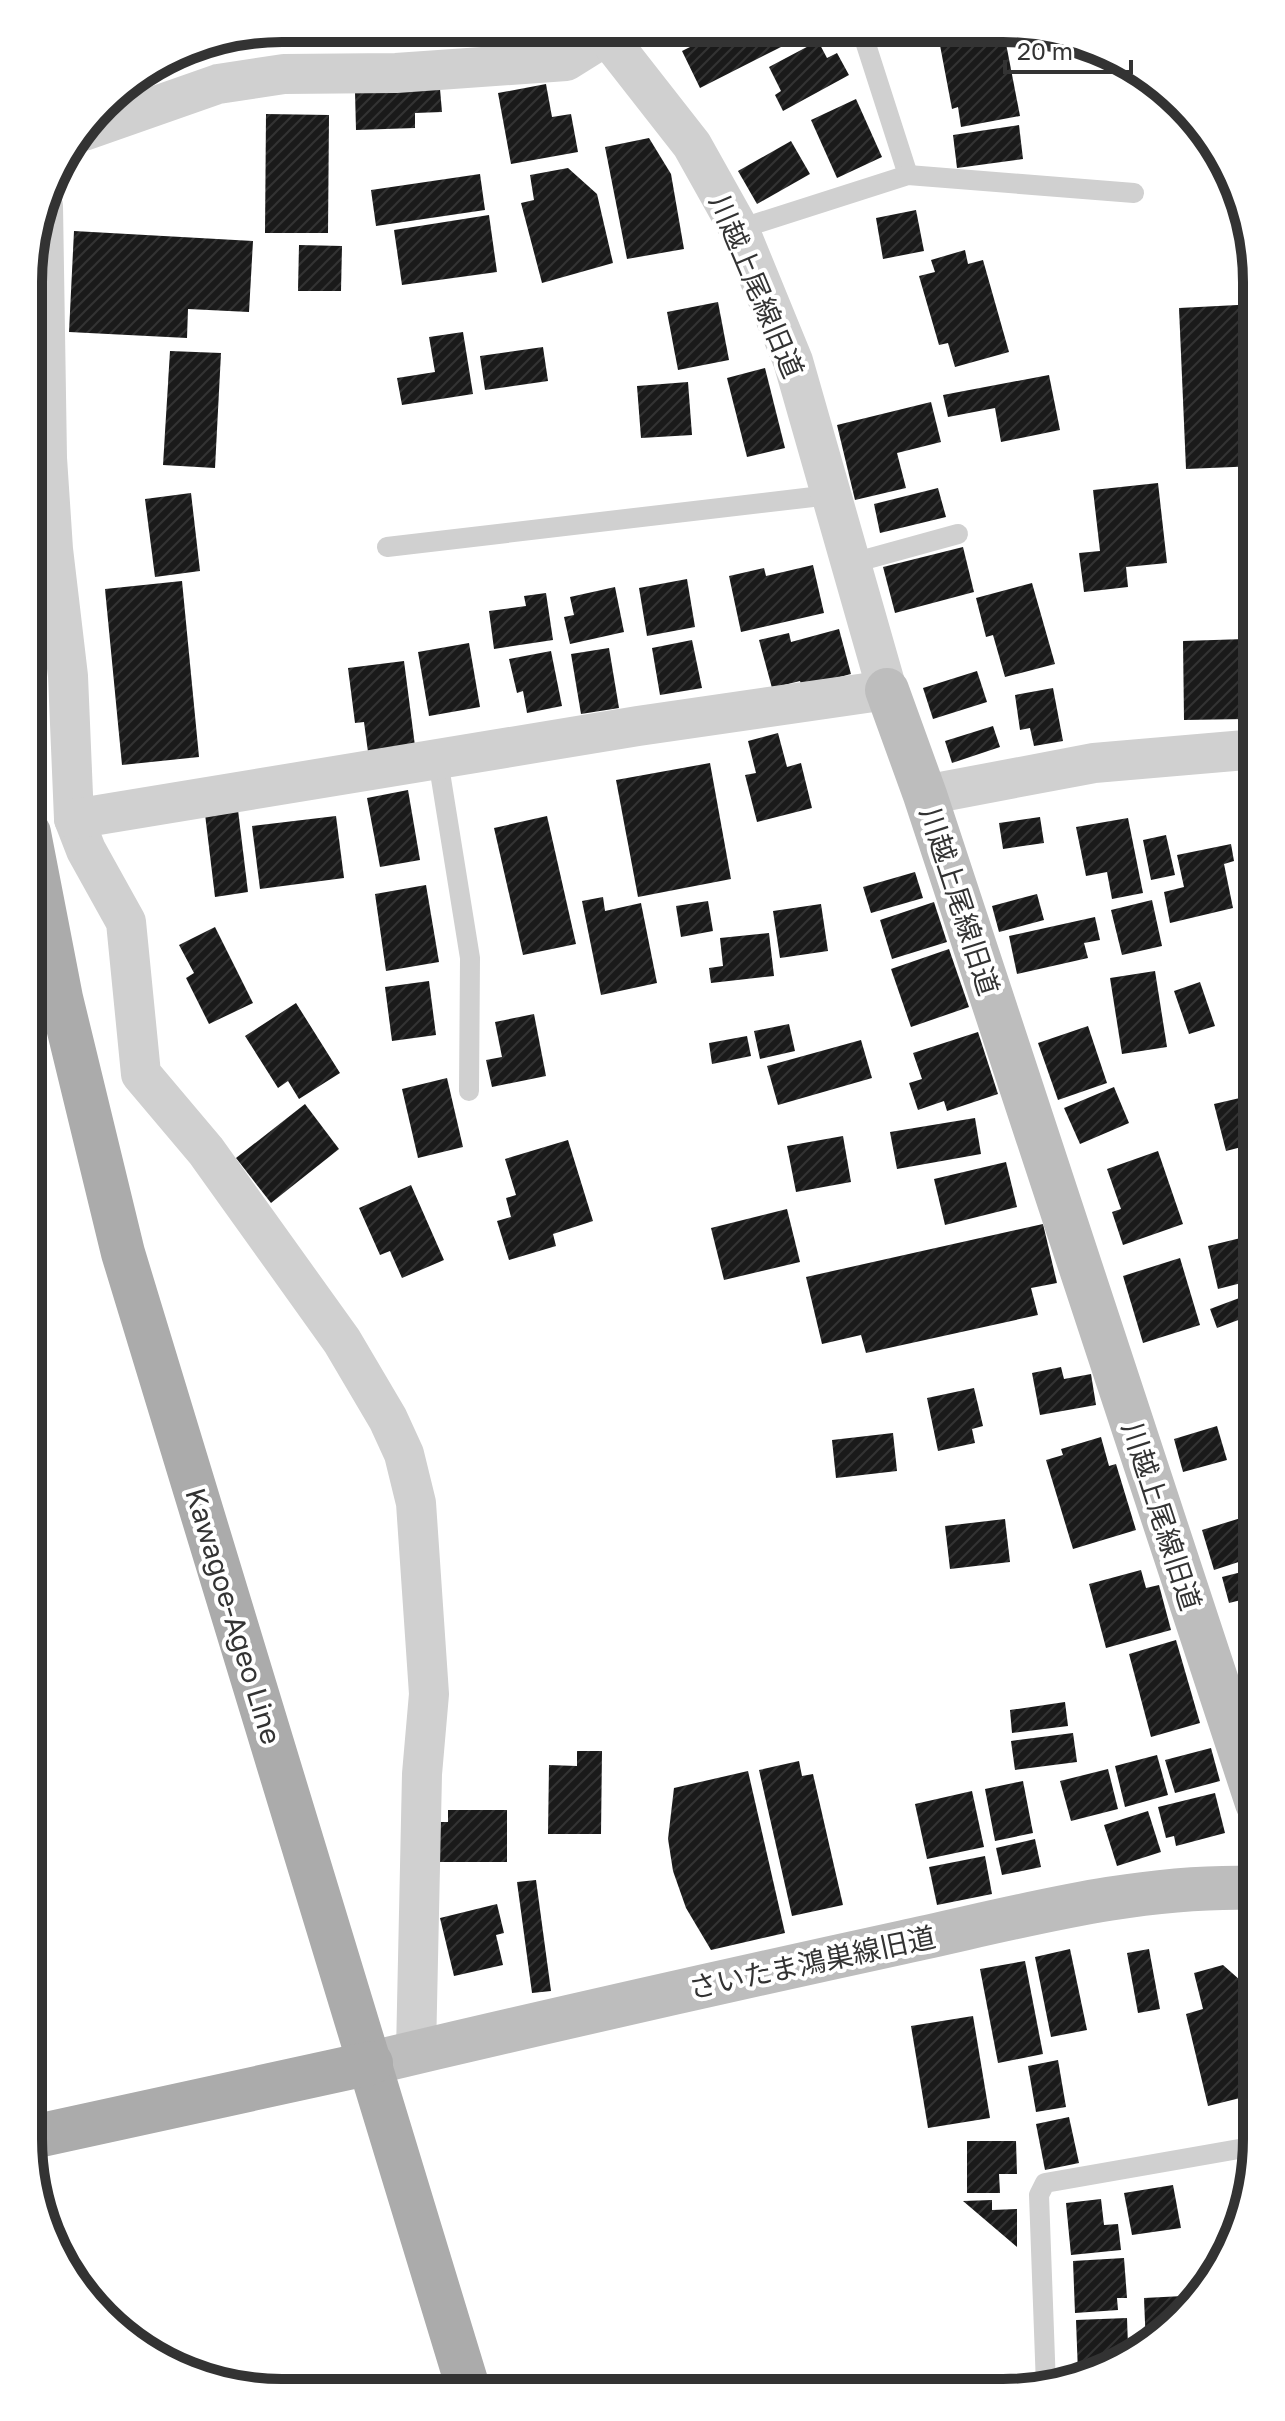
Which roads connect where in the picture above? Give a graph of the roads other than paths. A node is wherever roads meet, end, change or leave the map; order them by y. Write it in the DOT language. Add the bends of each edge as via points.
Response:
graph roads {
  1 [pos="865,42"];
  2 [pos="591,43"];
  3 [pos="611,43"];
  4 [pos="101,125"];
  5 [pos="908,175"];
  6 [pos="1134,193"];
  7 [pos="739,229"];
  8 [pos="44,255"];
  9 [pos="830,495"];
  10 [pos="958,534"];
  11 [pos="387,547"];
  12 [pos="849,564"];
  13 [pos="887,690"];
  14 [pos="1243,750"];
  15 [pos="438,760"];
  16 [pos="925,795"];
  17 [pos="80,834"];
  18 [pos="42,858"];
  19 [pos="42,905"];
  20 [pos="469,1091"];
  21 [pos="1242,1758"];
  22 [pos="1242,1888"];
  23 [pos="416,2052"];
  24 [pos="371,2063"];
  25 [pos="42,2135"];
  26 [pos="1242,2148"];
  27 [pos="1046,2375"];
  28 [pos="465,2379"];
  1 -- 5 [label="lane"];
  2 -- 4 [label="street" via="566,61 396,73 284,74 218,84"];
  3 -- 7 [label="street, 川越上尾線旧道" via="692,145"];
  5 -- 6 [label="lane"];
  5 -- 7 [label="lane"];
  7 -- 9 [label="street, 川越上尾線旧道" via="793,361"];
  8 -- 17 [label="street" via="47,458"];
  9 -- 11 [label="lane"];
  9 -- 12 [label="street, 川越上尾線旧道"];
  10 -- 12 [label="lane"];
  12 -- 13 [label="street, 川越上尾線旧道"];
  13 -- 15 [label="street"];
  13 -- 16 [label="street, 川越上尾線旧道"];
  14 -- 16 [label="street" via="1094,763"];
  15 -- 17 [label="street"];
  15 -- 20 [label="lane" via="470,958"];
  16 -- 21 [label="street, 川越上尾線旧道"];
  17 -- 18 [label="lane"];
  17 -- 23 [label="street" via="126,922 141,1074 206,1151 315,1298 369,1384 404,1454 416,1503 429,1694 422,1774"];
  19 -- 24 [label="main road, Kawagoe-Ageo Line" via="123,1253"];
  22 -- 23 [label="street, さいたま鴻巣線旧道" via="1203,1887 1103,1900 636,1999"];
  23 -- 24 [label="street, さいたま鴻巣線旧道"];
  24 -- 25 [label="main road"];
  24 -- 28 [label="main road, Kawagoe-Ageo Line"];
  26 -- 27 [label="lane" via="1045,2183 1039,2195"];
}
